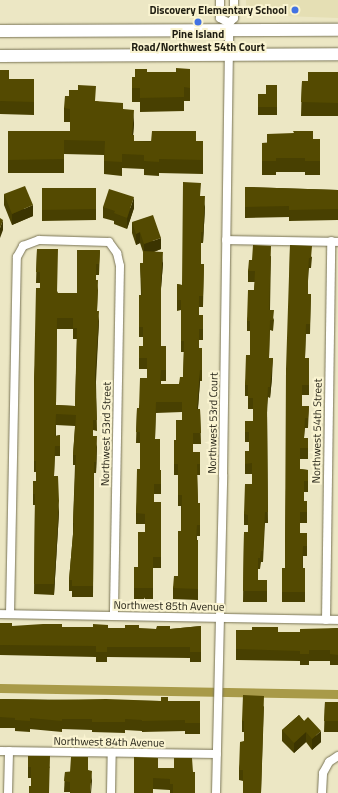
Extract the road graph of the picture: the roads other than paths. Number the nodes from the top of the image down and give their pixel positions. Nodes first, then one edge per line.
1 (220, 0) edge
2 (234, 0) edge
3 (229, 27) junction
4 (338, 30) edge
5 (0, 31) edge
6 (229, 54) junction
7 (338, 54) edge
8 (0, 56) edge
9 (226, 240) junction
10 (334, 242) edge
11 (0, 614) edge
12 (10, 614) junction
13 (114, 616) junction
14 (219, 618) junction
15 (326, 620) junction
16 (338, 620) edge
17 (0, 751) edge
18 (9, 751) junction
19 (112, 754) junction
20 (217, 754) junction
21 (338, 756) edge
22 (8, 793) edge
23 (111, 793) edge
24 (216, 793) edge
25 (322, 793) edge

1 - 3 street
2 - 3 street, Northwest 53rd Court
3 - 4 main road
3 - 5 main road
3 - 6 street, Northwest 53rd Court
6 - 7 main road
6 - 8 main road
6 - 9 street, Northwest 53rd Court
9 - 10 street
9 - 14 street, Northwest 53rd Court
10 - 15 street, Northwest 54th Street
11 - 12 street, Northwest 85th Avenue
12 - 13 street, Northwest 85th Avenue
12 - 13 street, Northwest 53rd Street
13 - 14 street, Northwest 85th Avenue
14 - 15 street, Northwest 85th Avenue
14 - 20 street, Northwest 53rd Court
15 - 16 street, Northwest 85th Avenue
17 - 18 street, Northwest 84th Avenue
18 - 19 street, Northwest 84th Avenue
18 - 22 street
19 - 20 street, Northwest 84th Avenue
19 - 23 street
20 - 24 street, Northwest 53rd Court
21 - 25 street

